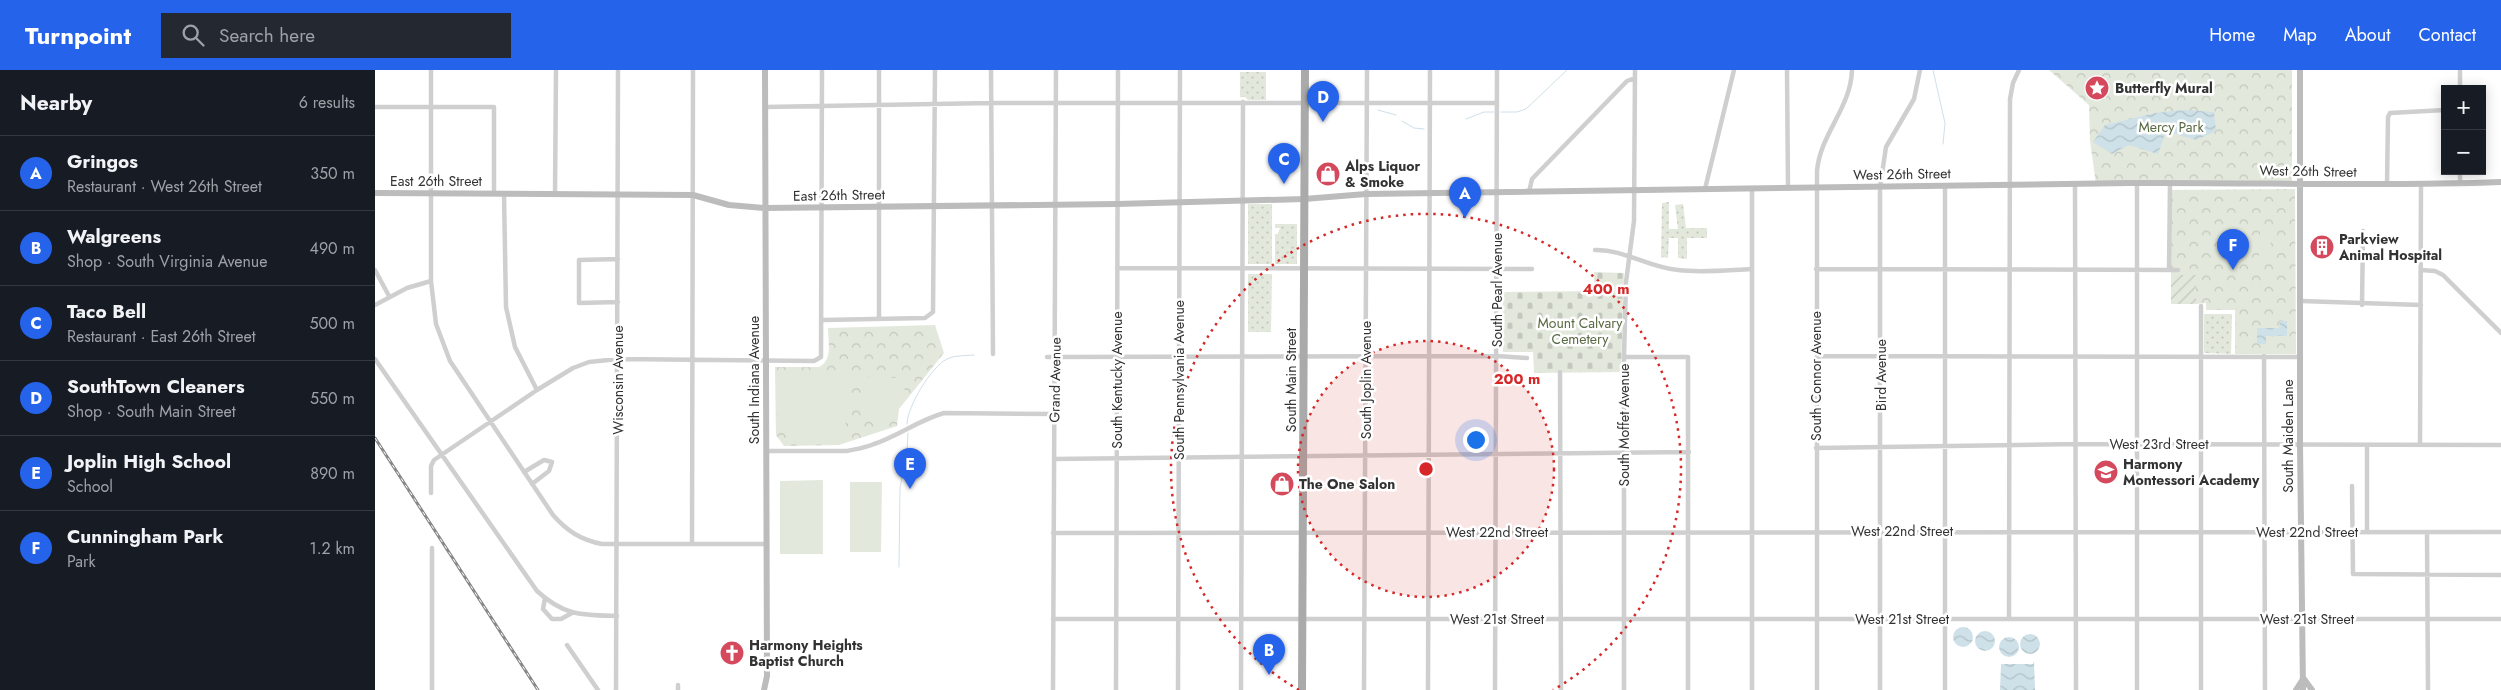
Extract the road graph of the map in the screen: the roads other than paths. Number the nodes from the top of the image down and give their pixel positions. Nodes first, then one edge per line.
1 (431, 70) edge
2 (555, 70) edge
3 (618, 70) edge
4 (693, 70) edge
5 (765, 70) edge
6 (822, 70) edge
7 (879, 70) edge
8 (935, 70) edge
9 (991, 70) edge
10 (1056, 70) edge
11 (1118, 70) edge
12 (1181, 70) edge
13 (1305, 70) edge
14 (1367, 70) edge
15 (1430, 70) edge
16 (1497, 70) edge
17 (1635, 70) edge
18 (1734, 70) edge
19 (1787, 70) edge
20 (1852, 70) edge
21 (1920, 70) edge
22 (2019, 70) edge
23 (2300, 70) edge
24 (2460, 70) edge
25 (1635, 78) junction
26 (2460, 85) edge
27 (991, 102) junction
28 (1057, 102) junction
29 (1118, 102) junction
30 (1243, 102) junction
31 (1305, 102) junction
32 (1367, 102) junction
33 (1180, 103) junction
34 (1430, 103) junction
35 (1497, 103) junction
36 (935, 104) junction
37 (879, 105) junction
38 (822, 106) junction
39 (375, 107) edge
40 (431, 107) junction
41 (765, 107) junction
42 (2441, 110) edge
43 (2460, 175) edge
44 (2501, 182) edge
45 (2137, 183) junction
46 (2170, 183) junction
47 (2300, 183) junction
48 (2460, 183) junction
49 (2075, 184) junction
50 (2421, 184) junction
51 (2009, 185) junction
52 (2387, 185) junction
53 (1945, 186) junction
54 (1881, 187) junction
55 (1787, 188) junction
56 (1817, 188) junction
57 (1705, 189) junction
58 (1752, 189) junction
59 (1634, 191) junction
60 (1497, 192) junction
61 (1529, 192) junction
62 (375, 193) edge
63 (431, 193) junction
64 (1430, 193) junction
65 (494, 194) junction
66 (504, 194) junction
67 (555, 194) junction
68 (618, 194) junction
69 (1366, 194) junction
70 (693, 195) junction
71 (1304, 199) junction
72 (1242, 201) junction
73 (1180, 202) junction
74 (1057, 204) junction
75 (1117, 204) junction
76 (993, 205) junction
77 (935, 206) junction
78 (822, 207) junction
79 (879, 207) junction
80 (765, 208) junction
81 (2363, 232) dead end
82 (1595, 250) dead end
83 (1629, 256) junction
84 (618, 259) junction
85 (1117, 268) junction
86 (1180, 269) junction
87 (1242, 269) junction
88 (1304, 269) junction
89 (1366, 269) junction
90 (1430, 269) junction
91 (1497, 269) junction
92 (1532, 269) dead end
93 (1752, 269) junction
94 (1816, 269) junction
95 (1881, 269) junction
96 (1945, 269) junction
97 (2009, 269) junction
98 (375, 270) edge
99 (2075, 270) junction
100 (2137, 270) junction
101 (2169, 270) junction
102 (2178, 270) dead end
103 (2421, 270) junction
104 (431, 281) junction
105 (389, 296) junction
106 (2301, 301) junction
107 (618, 302) junction
108 (2362, 304) junction
109 (375, 305) edge
110 (2421, 305) junction
111 (2201, 306) dead end
112 (879, 319) junction
113 (823, 320) junction
114 (2501, 333) edge
115 (993, 354) dead end
116 (1117, 356) junction
117 (1179, 356) junction
118 (1242, 356) junction
119 (1303, 356) junction
120 (1366, 356) junction
121 (1429, 356) junction
122 (1497, 356) junction
123 (1817, 356) junction
124 (1881, 356) junction
125 (1945, 356) junction
126 (2009, 356) junction
127 (2075, 356) junction
128 (2137, 356) junction
129 (2201, 356) junction
130 (2265, 356) junction
131 (1047, 357) dead end
132 (1055, 357) junction
133 (1624, 357) junction
134 (2300, 357) junction
135 (1527, 358) dead end
136 (375, 359) edge
137 (618, 360) junction
138 (692, 360) junction
139 (766, 362) junction
140 (1560, 372) dead end
141 (537, 390) junction
142 (1054, 414) junction
143 (490, 422) junction
144 (2075, 444) junction
145 (2137, 444) junction
146 (2201, 444) junction
147 (2265, 444) junction
148 (2300, 444) junction
149 (2367, 445) junction
150 (2420, 445) junction
151 (2501, 445) edge
152 (2009, 446) junction
153 (1945, 447) junction
154 (1816, 448) junction
155 (1881, 448) junction
156 (766, 451) junction
157 (1689, 452) junction
158 (1624, 453) junction
159 (442, 454) junction
160 (1496, 454) junction
161 (1560, 454) junction
162 (1429, 455) junction
163 (1303, 456) junction
164 (1365, 456) junction
165 (1242, 457) junction
166 (1117, 458) junction
167 (1179, 458) junction
168 (1054, 459) junction
169 (524, 472) junction
170 (532, 484) junction
171 (2352, 486) dead end
172 (431, 493) dead end
173 (1945, 531) junction
174 (2201, 531) junction
175 (2265, 531) junction
176 (2301, 531) junction
177 (1053, 532) junction
178 (1117, 532) junction
179 (1179, 532) junction
180 (1241, 532) junction
181 (1303, 532) junction
182 (1365, 532) junction
183 (1429, 532) junction
184 (1496, 532) junction
185 (1560, 532) junction
186 (1624, 532) junction
187 (1689, 532) junction
188 (1753, 532) junction
189 (1817, 532) junction
190 (1881, 532) junction
191 (2009, 532) junction
192 (2075, 532) junction
193 (2137, 532) junction
194 (2353, 532) junction
195 (2367, 532) junction
196 (2427, 532) junction
197 (2501, 532) edge
198 (617, 544) junction
199 (692, 544) junction
200 (767, 544) junction
201 (432, 548) dead end
202 (2428, 575) junction
203 (2501, 575) edge
204 (545, 598) junction
205 (572, 613) junction
206 (617, 616) junction
207 (1053, 619) junction
208 (1116, 619) junction
209 (1365, 619) junction
210 (1429, 619) junction
211 (1495, 619) junction
212 (1560, 619) junction
213 (1624, 619) junction
214 (1688, 619) junction
215 (1752, 619) junction
216 (1817, 619) junction
217 (1880, 619) junction
218 (1945, 619) junction
219 (2009, 619) junction
220 (2075, 619) junction
221 (2137, 619) junction
222 (2201, 619) junction
223 (2265, 619) junction
224 (2302, 619) junction
225 (2428, 619) junction
226 (2501, 619) edge
227 (1179, 620) junction
228 (1241, 620) junction
229 (1302, 620) junction
230 (567, 645) dead end
231 (2303, 678) junction
232 (431, 690) edge
233 (598, 690) edge
234 (616, 690) edge
235 (764, 690) edge
236 (1053, 690) edge
237 (1116, 690) edge
238 (1178, 690) edge
239 (1241, 690) edge
240 (1302, 690) edge
241 (1365, 690) edge
242 (1428, 690) edge
243 (1495, 690) edge
244 (1561, 690) edge
245 (1624, 690) edge
246 (1688, 690) edge
247 (1753, 690) edge
248 (1817, 690) edge
249 (1880, 690) edge
250 (1945, 690) edge
251 (2076, 690) edge
252 (2137, 690) edge
253 (2201, 690) edge
254 (2265, 690) edge
255 (2296, 690) edge
256 (2303, 690) edge
257 (2312, 690) edge
258 (2427, 690) edge

1 - 40 street
2 - 67 street
3 - 68 street, Wisconsin Avenue
4 - 70 street
5 - 41 street, South Indiana Avenue
6 - 38 street
7 - 37 street
8 - 36 street
9 - 27 street
10 - 28 street, Grand Avenue
11 - 29 street, South Kentucky Avenue
12 - 33 street, South Pennsylvania Avenue
13 - 31 main road, South Main Street
14 - 32 street, South Joplin Avenue
15 - 34 street
16 - 35 street, South Pearl Avenue
17 - 25 street, South Moffet Avenue
18 - 57 street
19 - 55 street
20 - 56 street, South Connor Avenue
21 - 54 street, Bird Avenue
22 - 51 street
23 - 47 street, South Maiden Lane
24 - 26 street
25 - 59 street, South Moffet Avenue
25 - 61 street
27 - 28 street
27 - 36 street
27 - 76 street
28 - 29 street
28 - 74 street, Grand Avenue
29 - 33 street
29 - 75 street, South Kentucky Avenue
30 - 31 street
30 - 33 street
30 - 72 street
31 - 32 street
31 - 71 main road, South Main Street
32 - 34 street
32 - 69 street, South Joplin Avenue
33 - 73 street, South Pennsylvania Avenue
34 - 35 street
34 - 64 street
35 - 60 street, South Pearl Avenue
36 - 37 street
36 - 77 street
37 - 38 street
37 - 79 street
38 - 41 street
38 - 78 street
39 - 40 street
40 - 63 street
40 - 65 street
41 - 80 street, South Indiana Avenue
42 - 52 street
43 - 48 street
44 - 48 street, West 26th Street
45 - 46 street, West 26th Street
45 - 49 street, West 26th Street
45 - 100 street
46 - 47 street, West 26th Street
46 - 101 street
47 - 52 street, West 26th Street
47 - 106 street, South Maiden Lane
48 - 50 street, West 26th Street
49 - 51 street, West 26th Street
49 - 99 street
50 - 52 street, West 26th Street
50 - 103 street
51 - 53 street, West 26th Street
51 - 97 street
53 - 54 street, West 26th Street
53 - 96 street
54 - 56 street, West 26th Street
54 - 95 street, Bird Avenue
55 - 56 street, West 26th Street
55 - 58 street, West 26th Street
56 - 94 street, South Connor Avenue
57 - 58 street, West 26th Street
57 - 59 street, West 26th Street
58 - 93 street
59 - 61 street, West 26th Street
59 - 83 street, South Moffet Avenue
60 - 61 street, West 26th Street
60 - 64 street, West 26th Street
60 - 91 street, South Pearl Avenue
62 - 63 street, East 26th Street
63 - 65 street, East 26th Street
63 - 104 street
64 - 69 street, West 26th Street
64 - 90 street
65 - 66 street, East 26th Street
66 - 67 street, East 26th Street
66 - 141 street
67 - 68 street, East 26th Street
68 - 70 street, East 26th Street
68 - 84 street, Wisconsin Avenue
69 - 71 street, West 26th Street
69 - 89 street, South Joplin Avenue
70 - 80 street, East 26th Street
70 - 138 street
71 - 72 street, East 26th Street
71 - 88 main road, South Main Street
72 - 73 street, East 26th Street
72 - 87 street
73 - 75 street, East 26th Street
73 - 86 street, South Pennsylvania Avenue
74 - 75 street, East 26th Street
74 - 76 street, East 26th Street
74 - 132 street, Grand Avenue
75 - 85 street, South Kentucky Avenue
76 - 77 street, East 26th Street
76 - 115 street
77 - 79 street, East 26th Street
77 - 112 street
78 - 79 street, East 26th Street
78 - 80 street, East 26th Street
78 - 113 street
79 - 112 street
80 - 139 street, South Indiana Avenue
81 - 108 street
82 - 83 street
83 - 93 street
83 - 133 street, South Moffet Avenue
84 - 107 street, Wisconsin Avenue
84 - 107 street
85 - 86 street
85 - 116 street, South Kentucky Avenue
86 - 87 street
86 - 117 street, South Pennsylvania Avenue
87 - 88 street
87 - 118 street
88 - 89 street
88 - 119 main road, South Main Street
89 - 90 street
89 - 120 street, South Joplin Avenue
90 - 91 street
90 - 121 street
91 - 92 street
91 - 122 street, South Pearl Avenue
93 - 188 street
94 - 95 street
94 - 123 street, South Connor Avenue
95 - 96 street
95 - 124 street, Bird Avenue
96 - 97 street
96 - 125 street
97 - 99 street
97 - 126 street
98 - 105 street
99 - 100 street
99 - 127 street
100 - 101 street
100 - 128 street
101 - 102 street
103 - 110 street
103 - 114 street
104 - 105 street
104 - 143 street
105 - 109 street
106 - 108 street
106 - 134 street, South Maiden Lane
107 - 137 street, Wisconsin Avenue
108 - 110 street
110 - 150 street
111 - 129 street
112 - 113 street
113 - 139 street
116 - 117 street
116 - 132 street
116 - 166 street, South Kentucky Avenue
117 - 118 street
117 - 167 street, South Pennsylvania Avenue
118 - 119 street
118 - 165 street
119 - 120 street
119 - 163 main road, South Main Street
120 - 121 street
120 - 164 street, South Joplin Avenue
121 - 122 street
121 - 162 street
122 - 135 street
122 - 160 street, South Pearl Avenue
123 - 124 street
123 - 154 street, South Connor Avenue
124 - 125 street
124 - 155 street, Bird Avenue
125 - 126 street
125 - 153 street
126 - 127 street
126 - 152 street
127 - 128 street
127 - 144 street
128 - 129 street
128 - 145 street
129 - 130 street
129 - 146 street
130 - 134 street
130 - 147 street
131 - 132 street
132 - 142 street, Grand Avenue
133 - 157 street
133 - 158 street, South Moffet Avenue
134 - 148 street, South Maiden Lane
136 - 159 street
137 - 138 street
137 - 141 street
137 - 198 street, Wisconsin Avenue
138 - 139 street
138 - 199 street
139 - 156 street, South Indiana Avenue
140 - 161 street
141 - 143 street
142 - 156 street
142 - 168 street, Grand Avenue
143 - 159 street
143 - 169 street
144 - 145 street, West 23rd Street
144 - 152 street, West 23rd Street
144 - 192 street
145 - 146 street, West 23rd Street
145 - 193 street
146 - 147 street, West 23rd Street
146 - 174 street
147 - 148 street, West 23rd Street
147 - 175 street
148 - 149 street, West 23rd Street
148 - 176 street, South Maiden Lane
149 - 150 street, West 23rd Street
149 - 195 street
150 - 151 street, West 23rd Street
152 - 153 street, West 23rd Street
152 - 191 street
153 - 155 street, West 23rd Street
153 - 173 street
154 - 155 street, West 23rd Street
154 - 189 street, South Connor Avenue
155 - 190 street, Bird Avenue
156 - 200 street, South Indiana Avenue
157 - 158 street
157 - 187 street
158 - 161 street
158 - 186 street, South Moffet Avenue
159 - 172 street
159 - 204 street
160 - 161 street
160 - 162 street
160 - 184 street, South Pearl Avenue
161 - 185 street
162 - 164 street
162 - 183 street
163 - 164 street
163 - 165 street
163 - 181 main road, South Main Street
164 - 182 street, South Joplin Avenue
165 - 167 street
165 - 180 street
166 - 167 street
166 - 168 street
166 - 178 street, South Kentucky Avenue
167 - 179 street, South Pennsylvania Avenue
168 - 177 street, Grand Avenue
169 - 170 street
169 - 170 street
170 - 198 street
171 - 194 street
173 - 190 street, West 22nd Street
173 - 191 street, West 22nd Street
173 - 218 street
174 - 175 street, West 22nd Street
174 - 193 street, West 22nd Street
174 - 222 street
175 - 176 street, West 22nd Street
175 - 223 street
176 - 194 street, West 22nd Street
176 - 224 street, South Maiden Lane
177 - 178 street, West 22nd Street
177 - 207 street, Grand Avenue
178 - 179 street, West 22nd Street
178 - 208 street, South Kentucky Avenue
179 - 180 street, West 22nd Street
179 - 227 street, South Pennsylvania Avenue
180 - 181 street, West 22nd Street
180 - 228 street
181 - 182 street, West 22nd Street
181 - 229 main road, South Main Street
182 - 183 street, West 22nd Street
182 - 209 street, South Joplin Avenue
183 - 184 street, West 22nd Street
183 - 210 street
184 - 185 street, West 22nd Street
184 - 211 street, South Pearl Avenue
185 - 186 street, West 22nd Street
185 - 212 street
186 - 187 street, West 22nd Street
186 - 213 street, South Moffet Avenue
187 - 188 street, West 22nd Street
187 - 214 street
188 - 189 street, West 22nd Street
188 - 215 street
189 - 190 street, West 22nd Street
189 - 216 street, South Connor Avenue
190 - 217 street, Bird Avenue
191 - 192 street, West 22nd Street
191 - 219 street
192 - 193 street, West 22nd Street
192 - 220 street
193 - 221 street
194 - 195 street, West 22nd Street
194 - 202 street
195 - 196 street, West 22nd Street
196 - 197 street, West 22nd Street
196 - 202 street
198 - 199 street
198 - 206 street, Wisconsin Avenue
199 - 200 street
200 - 235 street, South Indiana Avenue
201 - 232 street
202 - 203 street
202 - 225 street
204 - 205 street
204 - 205 street
205 - 206 street
206 - 234 street, Wisconsin Avenue
207 - 208 street, West 21st Street
207 - 236 street, Grand Avenue
208 - 227 street, West 21st Street
208 - 237 street, South Kentucky Avenue
209 - 210 street, West 21st Street
209 - 229 street, West 21st Street
209 - 241 street, South Joplin Avenue
210 - 211 street, West 21st Street
210 - 242 street
211 - 212 street, West 21st Street
211 - 243 street, South Pearl Avenue
212 - 213 street, West 21st Street
212 - 244 street
213 - 214 street, West 21st Street
213 - 245 street, South Moffet Avenue
214 - 215 street, West 21st Street
214 - 246 street
215 - 216 street, West 21st Street
215 - 247 street
216 - 217 street, West 21st Street
216 - 248 street, South Connor Avenue
217 - 218 street, West 21st Street
217 - 249 street, Bird Avenue
218 - 219 street, West 21st Street
218 - 250 street
219 - 220 street, West 21st Street
220 - 221 street, West 21st Street
220 - 251 street
221 - 222 street, West 21st Street
221 - 252 street
222 - 223 street, West 21st Street
222 - 253 street
223 - 224 street, West 21st Street
223 - 254 street
224 - 225 street, West 21st Street
224 - 231 street, South Maiden Lane
225 - 226 street, West 21st Street
225 - 258 street
227 - 228 street, West 21st Street
227 - 238 street, South Pennsylvania Avenue
228 - 229 street, West 21st Street
228 - 239 street
229 - 240 main road, South Main Street
230 - 233 street
231 - 255 street
231 - 256 street, South Maiden Lane
231 - 257 street

